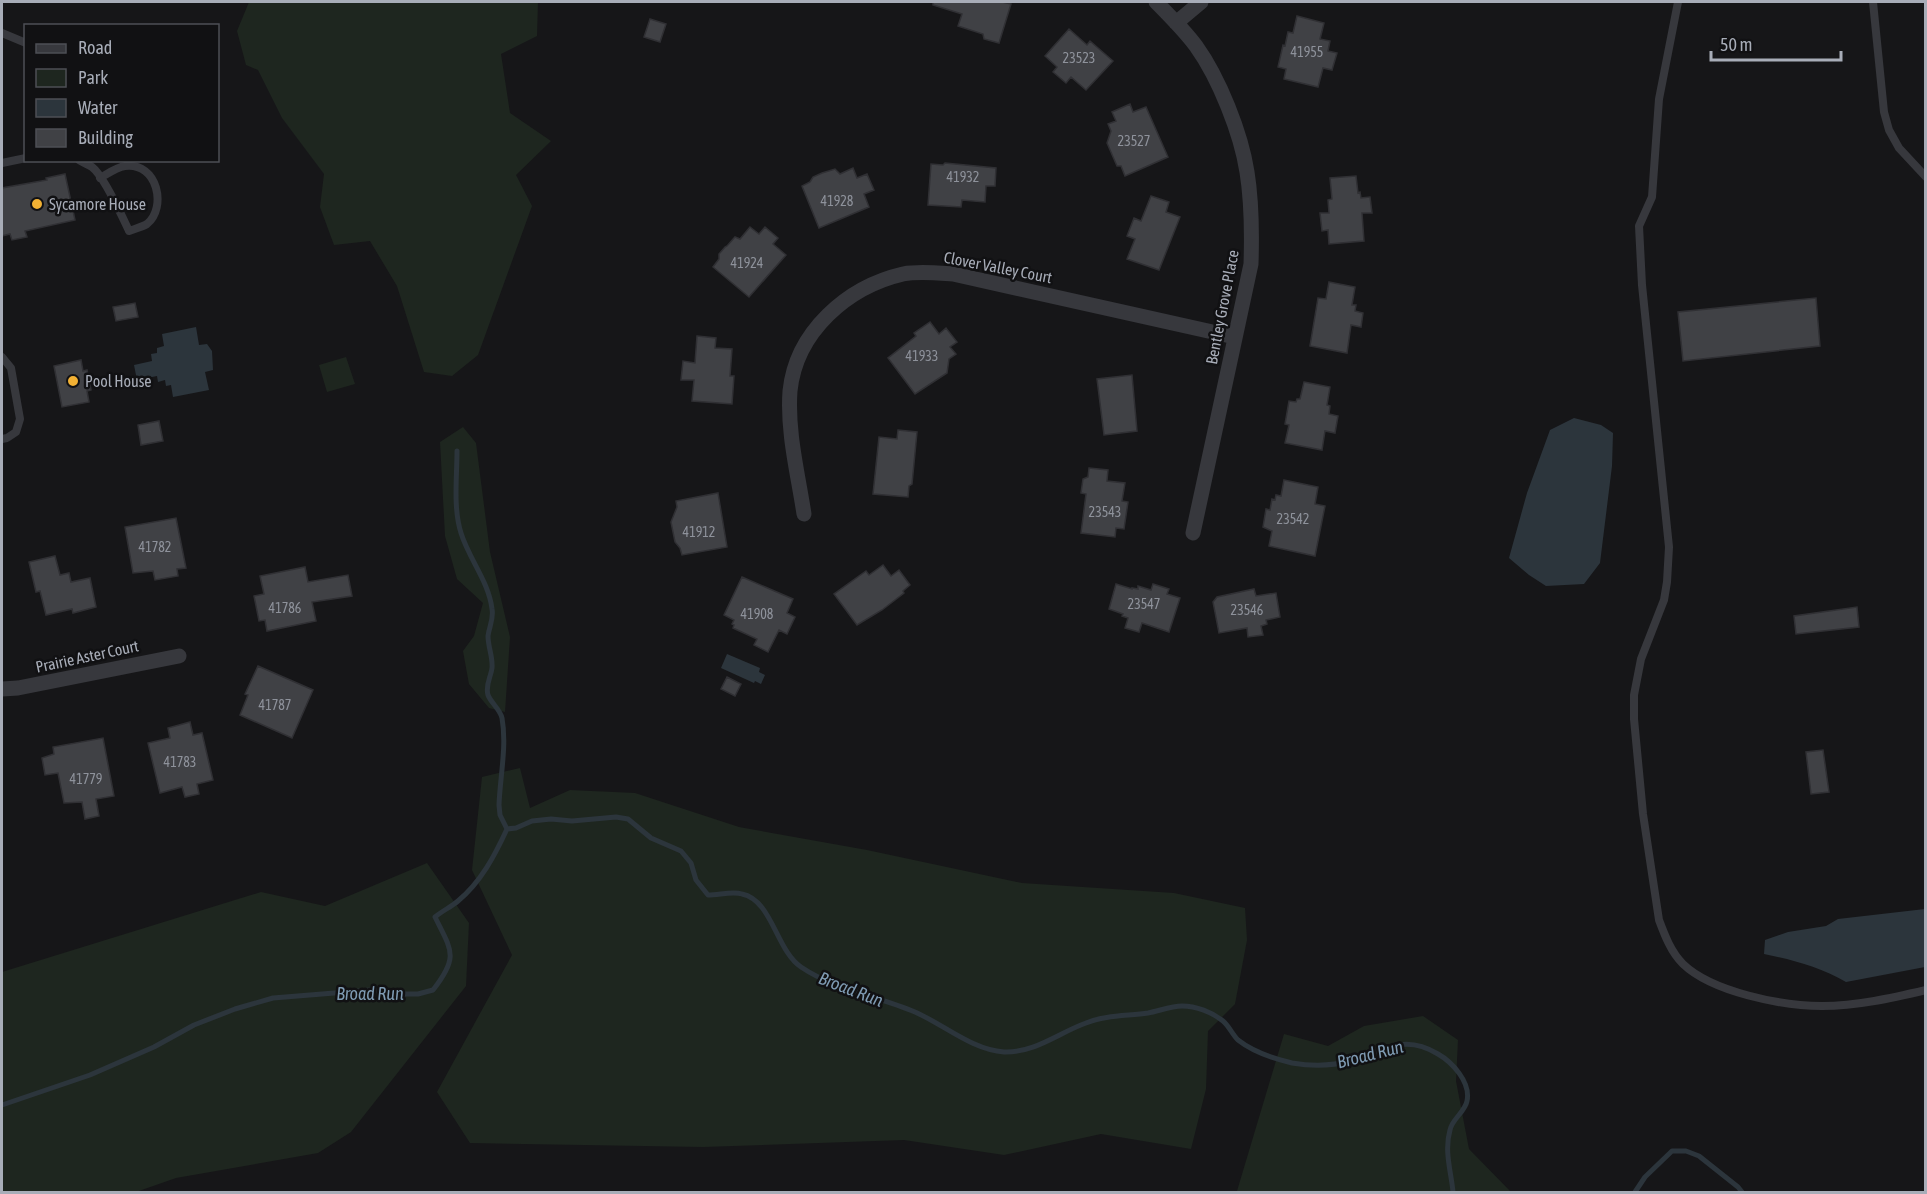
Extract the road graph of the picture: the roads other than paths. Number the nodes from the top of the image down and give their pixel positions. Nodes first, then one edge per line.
1 (1156, 2) edge
2 (1201, 2) edge
3 (1678, 2) edge
4 (1873, 2) edge
5 (1176, 23) junction
6 (2, 33) edge
7 (24, 42) edge
8 (24, 158) edge
9 (2, 162) edge
10 (83, 162) edge
11 (1926, 177) edge
12 (100, 178) junction
13 (1235, 337) junction
14 (2, 357) edge
15 (2, 439) edge
16 (804, 514) dead end
17 (1193, 533) dead end
18 (179, 656) dead end
19 (2, 689) edge
20 (1926, 990) edge

1 - 5 street, Bentley Grove Place
2 - 5 street
3 - 20 lane
4 - 11 lane
5 - 13 street, Bentley Grove Place
6 - 7 lane
8 - 9 lane
10 - 12 lane
12 - 12 lane
13 - 16 street, Clover Valley Court
13 - 17 street, Bentley Grove Place
14 - 15 lane
18 - 19 street, Prairie Aster Court

